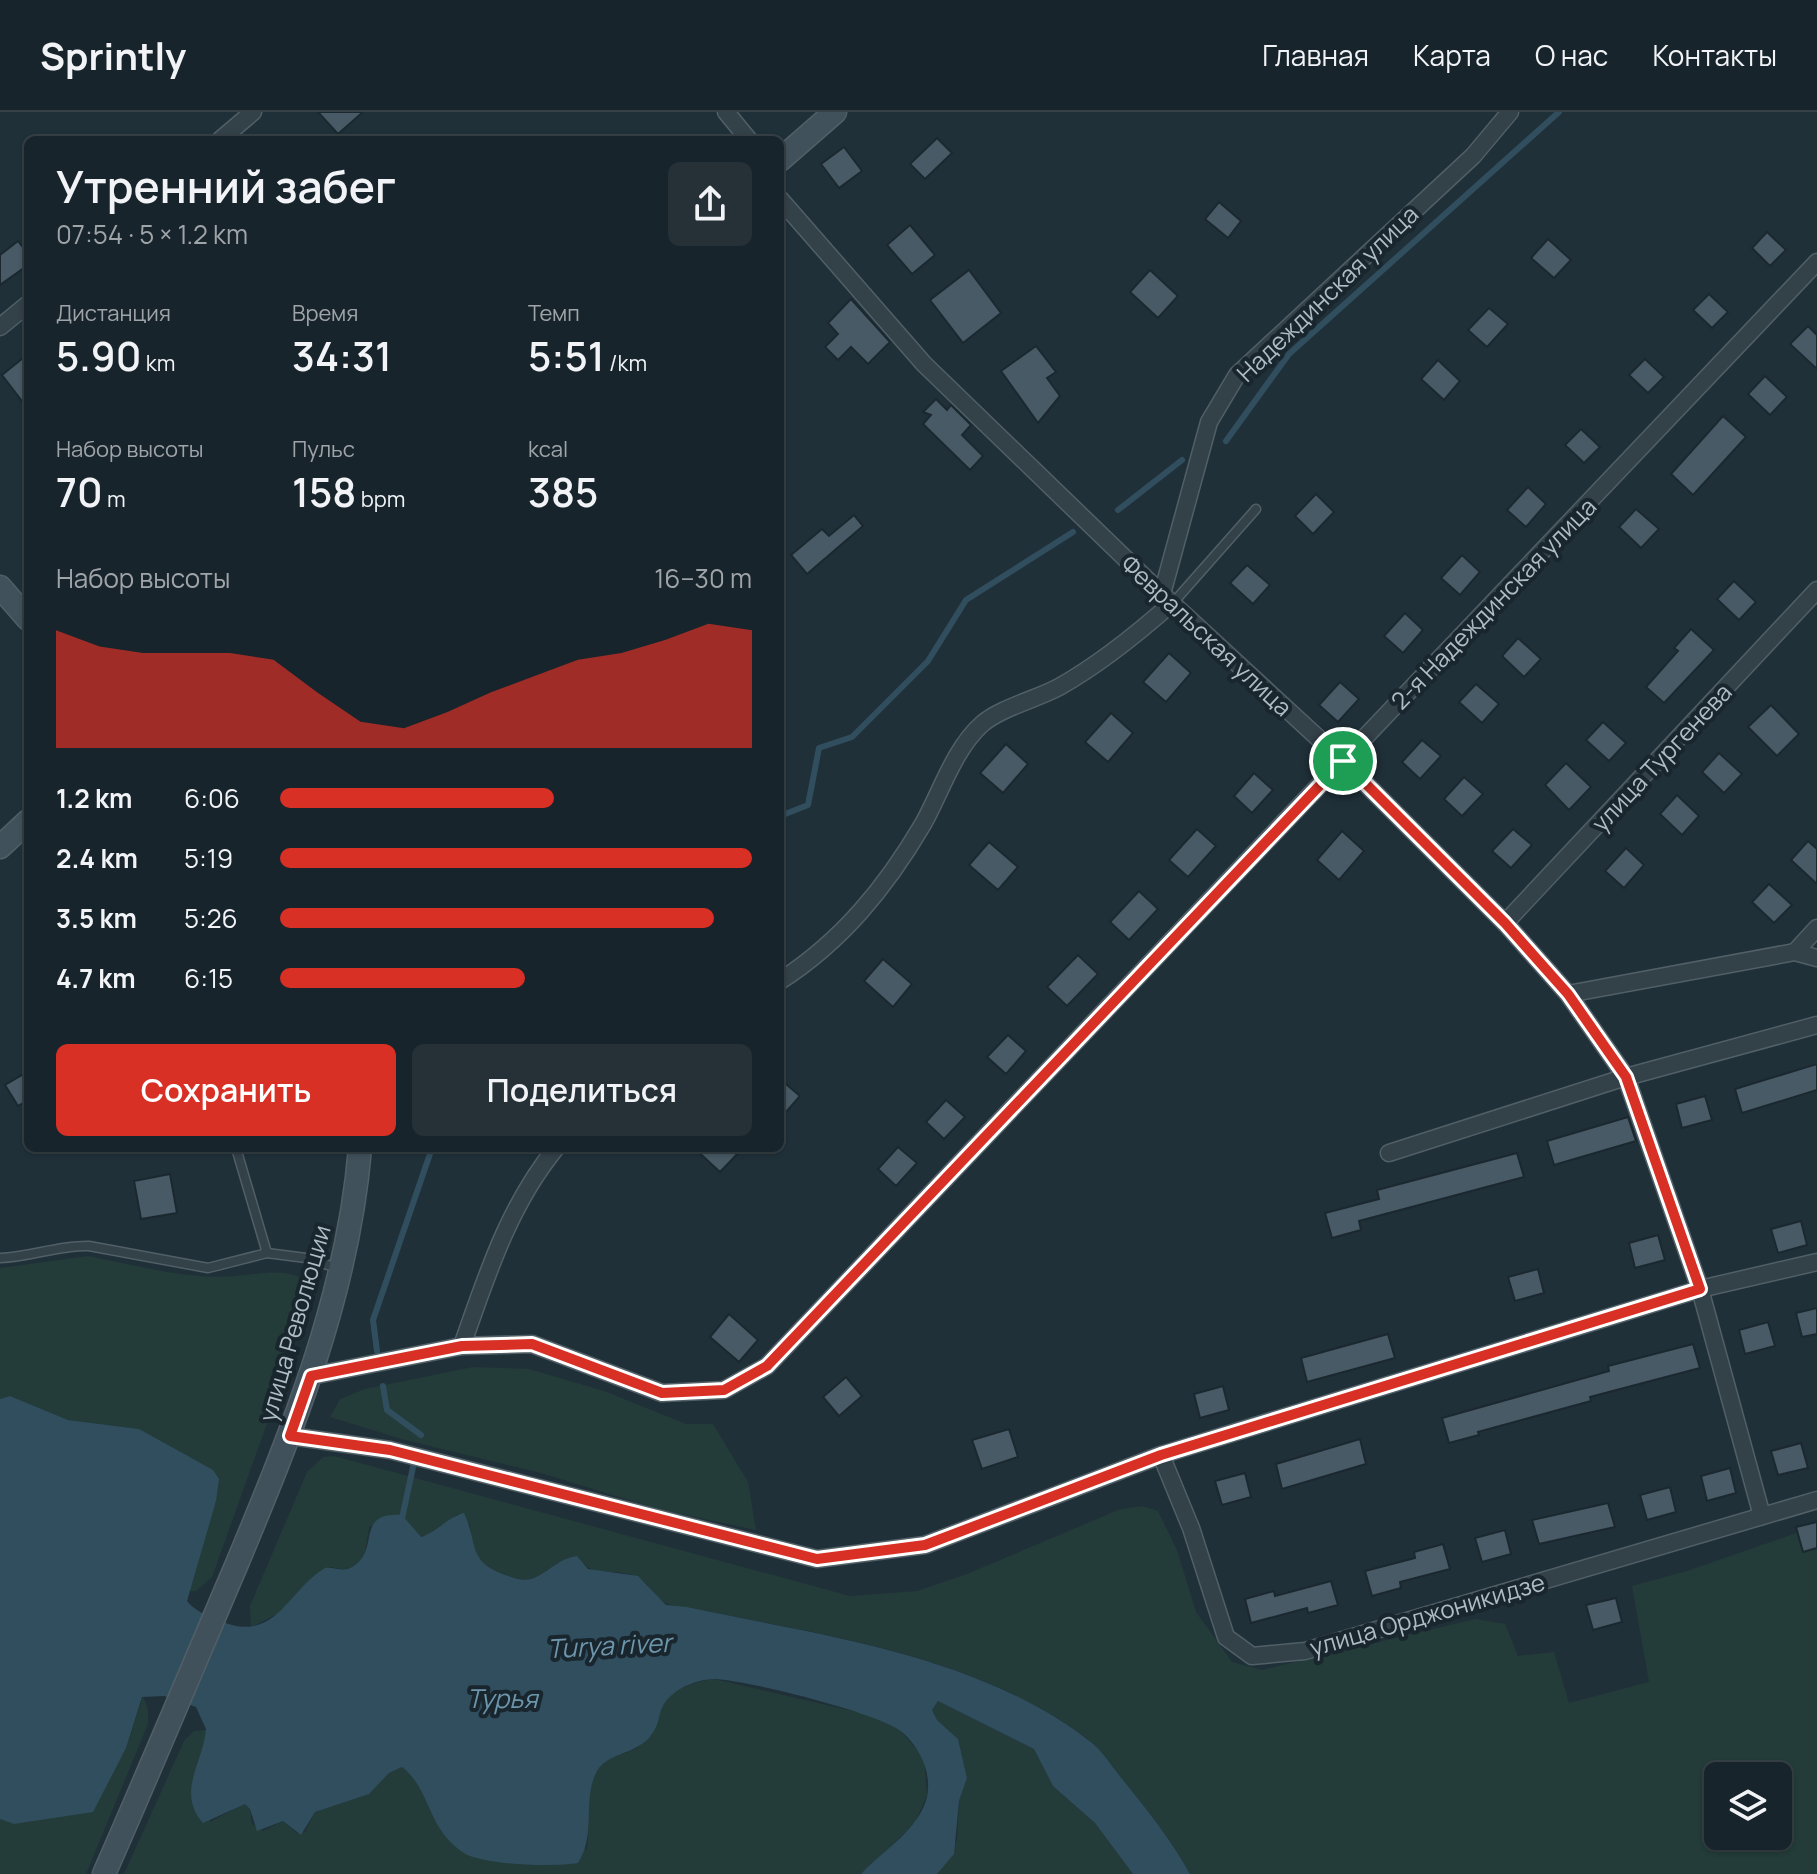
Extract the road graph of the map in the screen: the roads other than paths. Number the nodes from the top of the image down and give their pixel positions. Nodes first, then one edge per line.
1 (253, 112) edge
2 (726, 112) edge
3 (835, 112) edge
4 (1510, 112) edge
5 (225, 136) edge
6 (746, 136) edge
7 (784, 157) edge
8 (784, 204) edge
9 (1817, 262) edge
10 (24, 307) edge
11 (0, 327) edge
12 (1256, 509) dead end
13 (0, 587) edge
14 (1817, 590) edge
15 (1167, 598) junction
16 (24, 616) edge
17 (1343, 761) junction
18 (24, 825) edge
19 (0, 847) edge
20 (1505, 923) junction
21 (1817, 928) edge
22 (1795, 952) junction
23 (1817, 958) edge
24 (784, 978) edge
25 (1568, 994) junction
26 (1817, 1025) edge
27 (1626, 1077) junction
28 (237, 1152) edge
29 (360, 1152) edge
30 (553, 1152) edge
31 (1389, 1153) dead end
32 (267, 1253) junction
33 (0, 1258) edge
34 (1817, 1262) edge
35 (341, 1269) junction
36 (1700, 1289) junction
37 (462, 1346) junction
38 (311, 1376) junction
39 (290, 1436) junction
40 (1161, 1455) junction
41 (1817, 1500) edge
42 (1762, 1516) junction
43 (104, 1874) edge

1 - 5 street
2 - 6 street
3 - 7 street
4 - 15 street, Надеждинская улица
8 - 15 street, Февральская улица
9 - 17 street, 2-я Надеждинская улица
10 - 11 street
12 - 15 lane
13 - 16 street
14 - 20 street, улица Тургенева
15 - 17 street, Февральская улица
15 - 24 street
17 - 20 street, Февральская улица
17 - 37 street, 2-я Надеждинская улица
18 - 19 street
20 - 25 street, Февральская улица
21 - 22 street
22 - 23 street
22 - 25 street
25 - 27 street, Февральская улица
26 - 27 street
27 - 31 street
27 - 36 street, Февральская улица
28 - 32 lane
29 - 35 street, улица Революции
30 - 37 street
32 - 33 lane
32 - 35 lane
34 - 36 street
35 - 38 street, улица Революции
36 - 40 street
36 - 42 street, Февральская улица
37 - 38 street, 2-я Надеждинская улица
38 - 39 street, улица Революции
39 - 40 street
39 - 43 street, улица Революции
40 - 42 street, улица Орджоникидзе
41 - 42 street, улица Орджоникидзе

